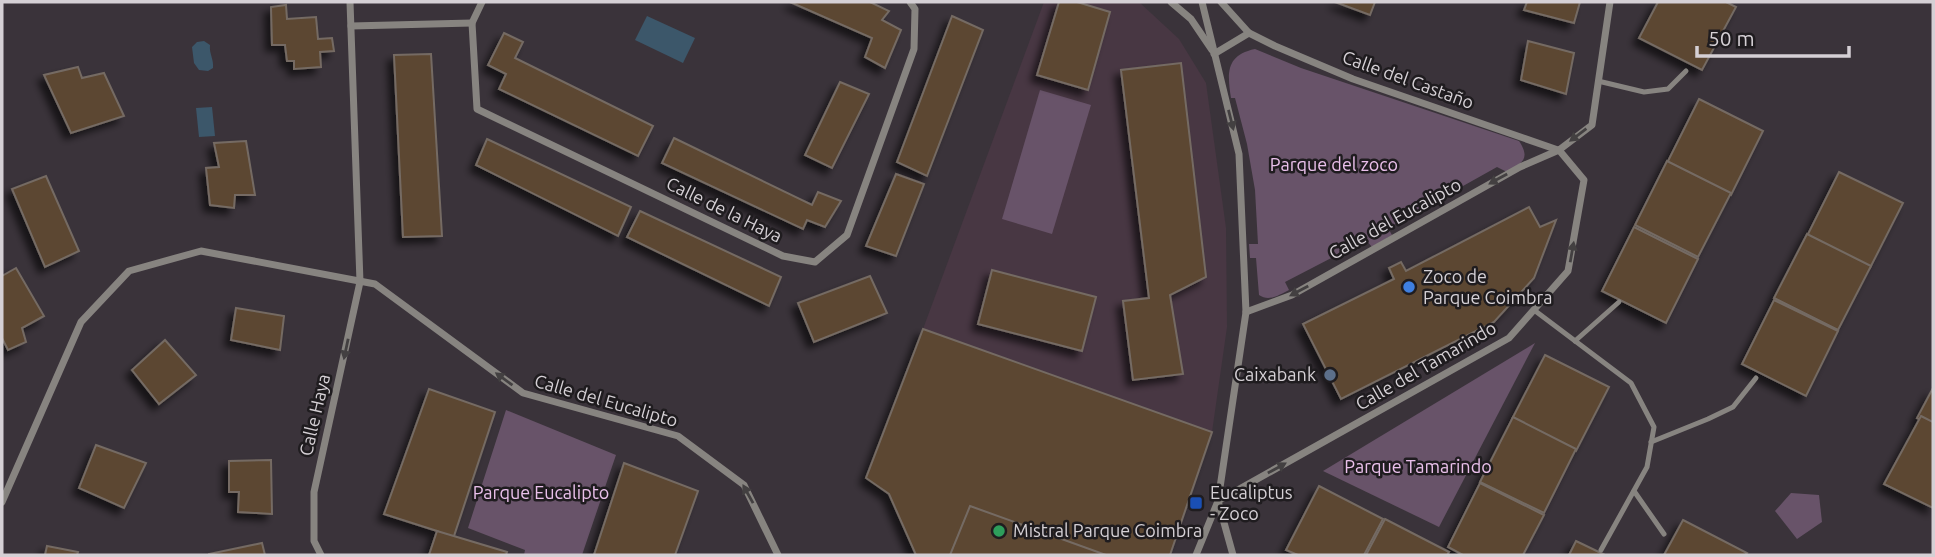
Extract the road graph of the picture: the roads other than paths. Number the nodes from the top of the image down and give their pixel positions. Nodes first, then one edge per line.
1 (350, 2) edge
2 (482, 2) edge
3 (910, 2) edge
4 (1171, 2) edge
5 (1202, 2) edge
6 (1221, 2) edge
7 (1610, 2) edge
8 (472, 23) junction
9 (351, 26) junction
10 (1248, 33) junction
11 (1214, 54) junction
12 (1686, 71) dead end
13 (1598, 81) junction
14 (1559, 150) junction
15 (360, 282) junction
16 (1619, 302) dead end
17 (1534, 310) junction
18 (1247, 313) junction
19 (1574, 341) junction
20 (1756, 378) dead end
21 (1651, 442) junction
22 (1633, 491) junction
23 (1218, 501) junction
24 (2, 502) edge
25 (1664, 534) dead end
26 (1601, 550) dead end
27 (321, 555) edge
28 (778, 555) edge
29 (1196, 555) edge
30 (1233, 555) edge

1 - 9 street
2 - 8 street, Calle de la Haya
3 - 8 street, Calle de la Haya
4 - 11 street
5 - 11 street
6 - 10 street, Calle del Castaño
7 - 13 street
8 - 9 street
9 - 15 street
10 - 11 street
10 - 14 street, Calle del Castaño
11 -> 18 street
12 - 13 lane
13 -> 14 street
17 -> 14 street, Calle del Tamarindo
14 -> 18 street, Calle del Eucalipto
15 - 24 street, Calle del Eucalipto
15 -> 27 street, Calle Haya
28 -> 15 street, Calle del Eucalipto
16 - 19 lane
17 - 19 lane
23 -> 17 street, Calle del Tamarindo
18 - 23 street
19 - 21 lane
20 - 21 lane
21 - 22 lane
22 - 25 lane
22 - 26 lane
23 - 29 street
23 - 30 street

